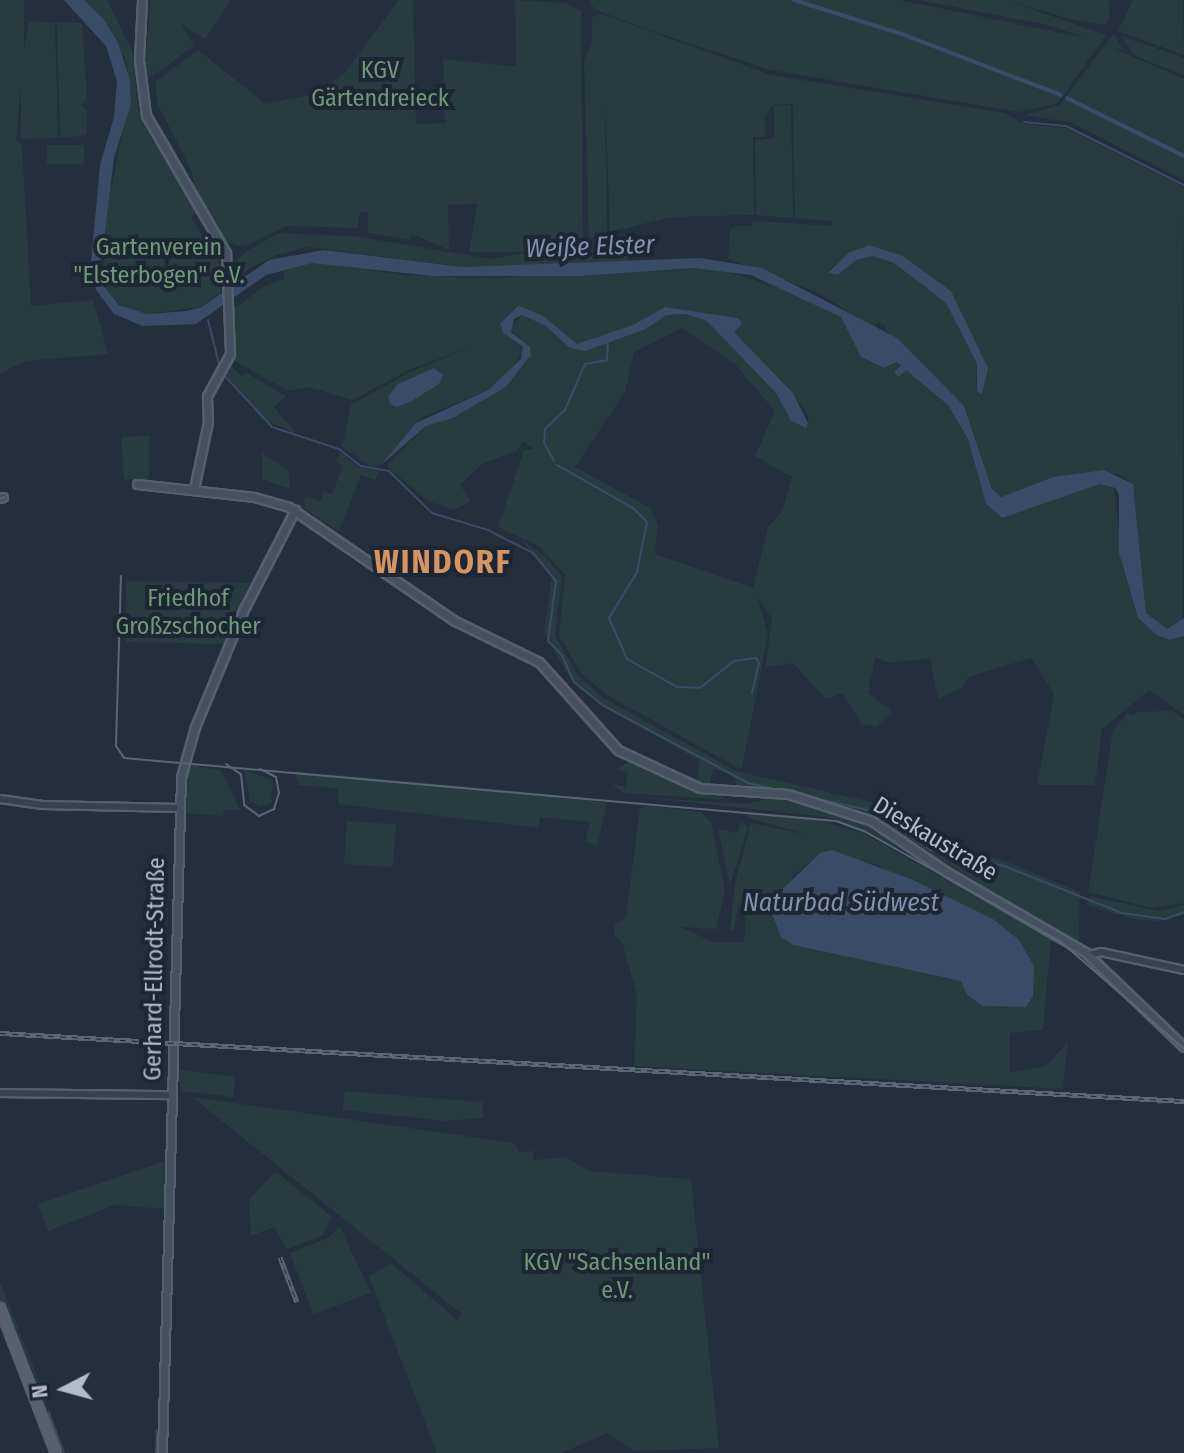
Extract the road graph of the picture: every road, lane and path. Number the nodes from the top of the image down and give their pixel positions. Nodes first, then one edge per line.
1 (142, 0) edge
2 (137, 484) dead end
3 (194, 489) junction
4 (295, 510) junction
5 (0, 799) edge
6 (179, 808) junction
7 (1089, 955) junction
8 (1184, 970) edge
9 (1184, 1047) edge
10 (0, 1093) edge
11 (172, 1095) junction
12 (0, 1308) edge
13 (56, 1453) edge
14 (162, 1453) edge

1 - 3 main road
2 - 3 main road, Dieskaustraße
3 - 4 main road, Dieskaustraße
4 - 6 main road, Gerhard-Ellrodt-Straße
4 - 7 main road, Dieskaustraße
5 - 6 street
6 - 11 main road, Gerhard-Ellrodt-Straße
7 - 8 street
7 - 9 main road, Dieskaustraße
10 - 11 street
11 - 14 main road, Gerhard-Ellrodt-Straße
12 - 13 main road

